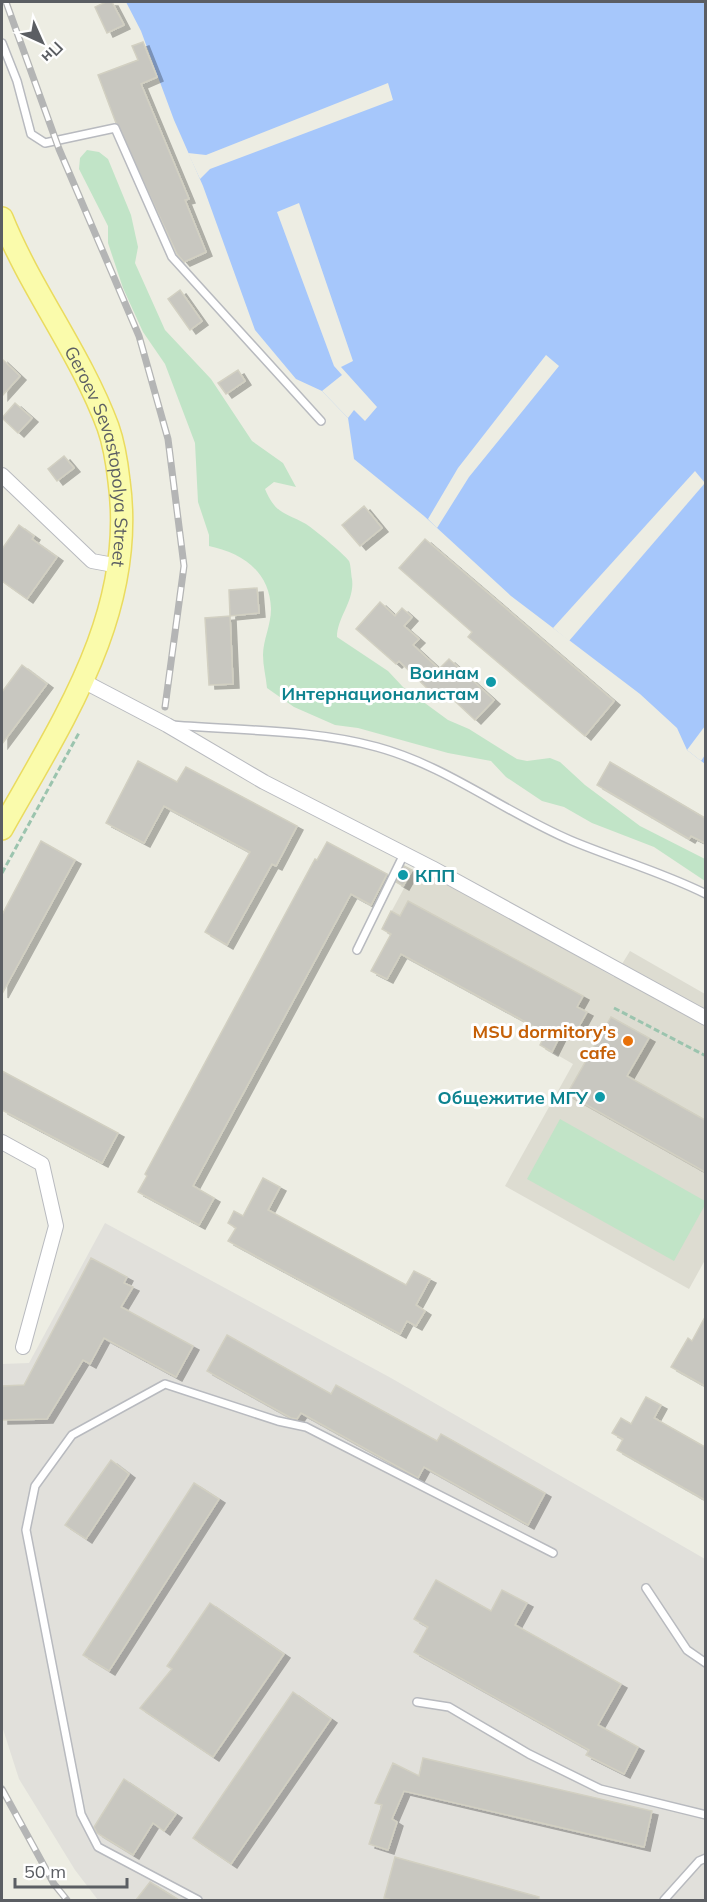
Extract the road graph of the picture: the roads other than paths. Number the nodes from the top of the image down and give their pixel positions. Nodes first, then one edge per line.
1 (2, 44) edge
2 (2, 218) edge
3 (321, 421) dead end
4 (2, 475) edge
5 (119, 566) junction
6 (83, 681) junction
7 (167, 725) junction
8 (2, 829) edge
9 (404, 854) junction
10 (705, 894) edge
11 (357, 950) dead end
12 (705, 1018) edge
13 (2, 1142) edge
14 (23, 1347) dead end
15 (554, 1553) dead end
16 (646, 1588) dead end
17 (705, 1663) edge
18 (417, 1702) dead end
19 (705, 1815) edge
20 (705, 1858) edge
21 (198, 1900) edge
22 (664, 1900) edge

1 - 3 lane
2 - 5 main road, Geroev Sevastopolya Street
4 - 5 street
5 - 6 main road, Geroev Sevastopolya Street
6 - 7 street
6 - 8 main road, Geroev Sevastopolya Street
7 - 9 street
7 - 10 lane
9 - 11 lane
9 - 12 street
13 - 14 street
15 - 21 lane
16 - 17 lane
18 - 19 lane
20 - 22 lane

